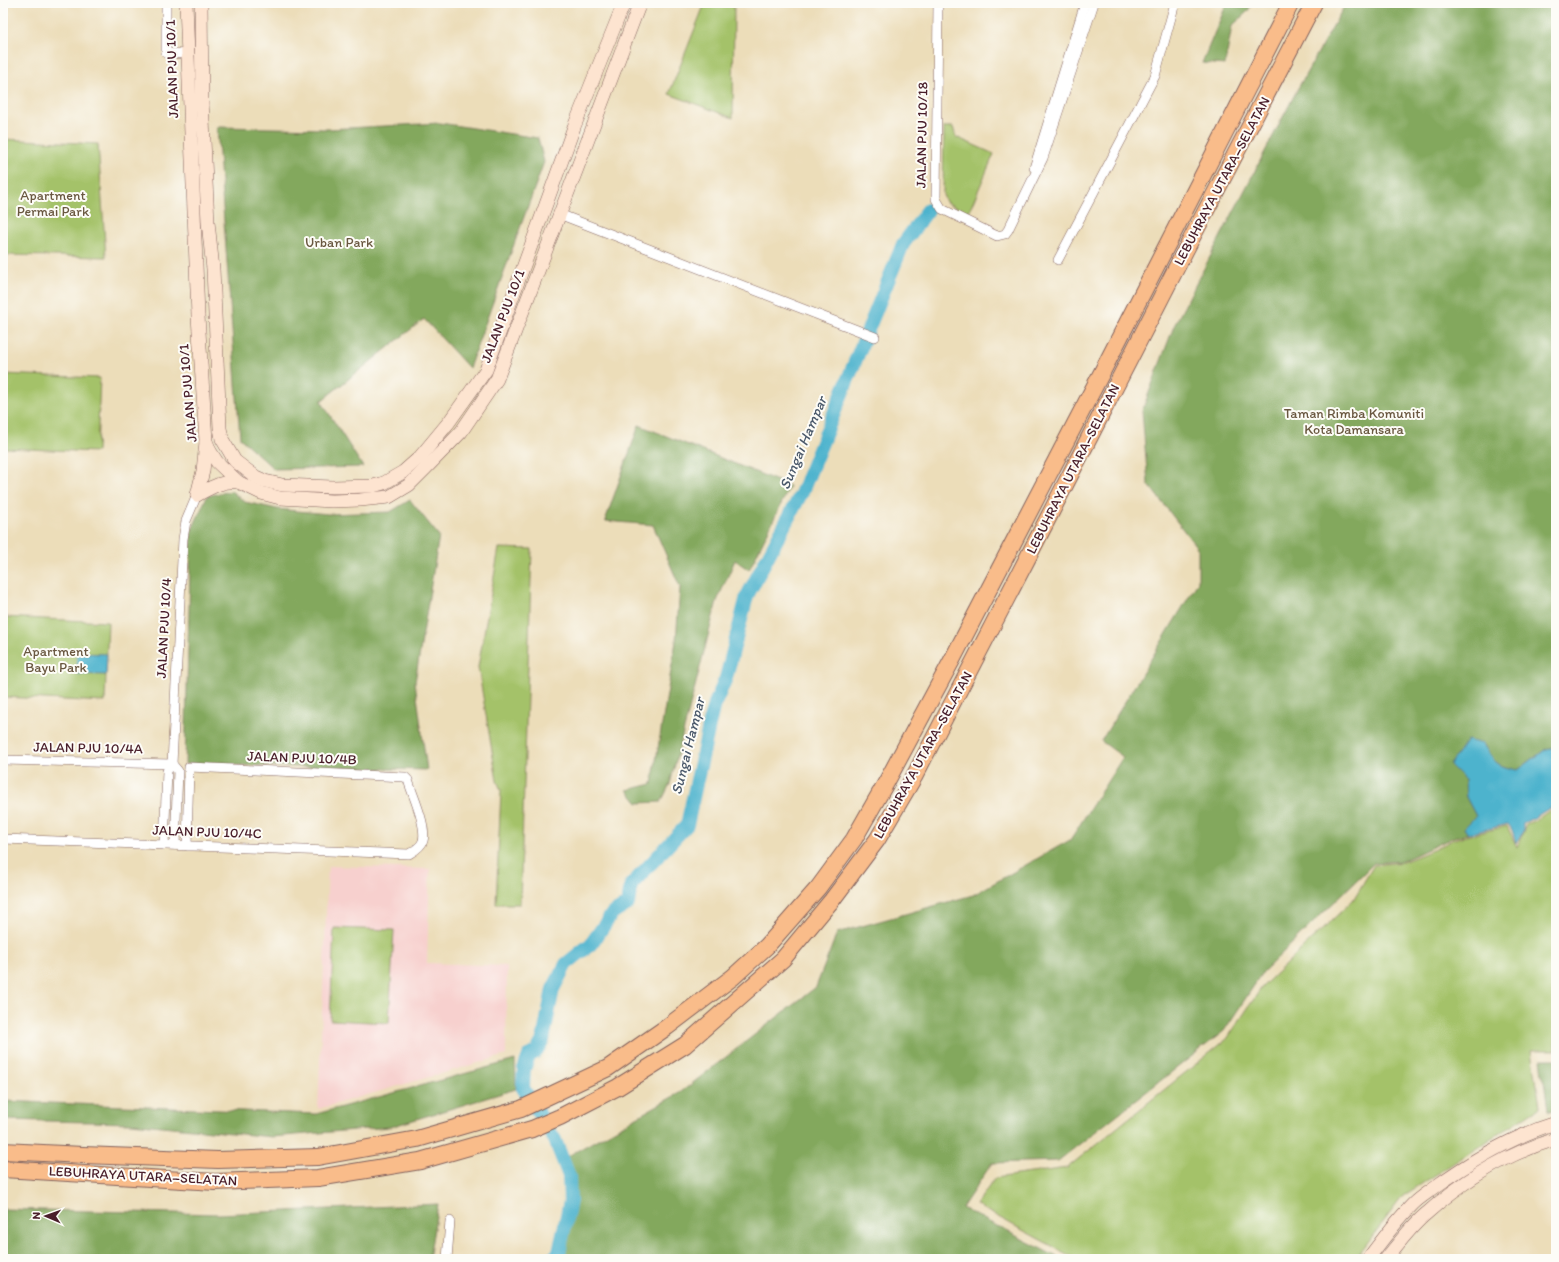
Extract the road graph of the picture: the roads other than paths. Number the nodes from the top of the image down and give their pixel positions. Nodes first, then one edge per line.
1 (166, 3) edge
2 (186, 3) edge
3 (201, 3) edge
4 (624, 3) edge
5 (639, 3) edge
6 (938, 3) edge
7 (1085, 3) edge
8 (1094, 3) edge
9 (1175, 3) edge
10 (1291, 3) edge
11 (1314, 3) edge
12 (612, 33) junction
13 (187, 54) junction
14 (1031, 181) junction
15 (559, 214) junction
16 (208, 222) junction
17 (1058, 260) dead end
18 (523, 266) junction
19 (523, 309) junction
20 (198, 316) junction
21 (875, 337) dead end
22 (206, 441) junction
23 (238, 482) junction
24 (333, 487) junction
25 (197, 495) junction
26 (280, 498) junction
27 (3, 760) edge
28 (172, 764) junction
29 (3, 839) edge
30 (164, 845) junction
31 (175, 845) junction
32 (187, 846) junction
33 (409, 854) joint
34 (1556, 1123) edge
35 (1556, 1139) edge
36 (3, 1151) edge
37 (3, 1169) edge
38 (450, 1221) dead end
39 (447, 1259) edge
40 (1368, 1259) edge
41 (1386, 1259) edge

1 - 13 street
2 - 13 street, JALAN PJU 10/1
3 - 16 street, JALAN PJU 10/1
4 - 12 street, JALAN PJU 10/1
5 - 12 street
5 - 15 street, JALAN PJU 10/1
6 - 14 street, JALAN PJU 10/18
7 - 14 street, JALAN PJU 10/18
8 - 14 street, JALAN PJU 10/18
9 - 17 street
10 - 36 highway, LEBUHRAYA UTARA–SELATAN
11 - 37 highway, LEBUHRAYA UTARA–SELATAN
12 - 18 street, JALAN PJU 10/1
13 - 20 street, JALAN PJU 10/1
15 - 19 street, JALAN PJU 10/1
15 - 21 street
16 - 20 street
16 - 24 street, JALAN PJU 10/1
18 - 19 street
18 - 24 street, JALAN PJU 10/1
19 - 26 street, JALAN PJU 10/1
20 - 22 street, JALAN PJU 10/1
22 - 23 street, JALAN PJU 10/1
22 - 25 street
23 - 25 street
23 - 26 street, JALAN PJU 10/1
24 - 26 street
25 - 28 street, JALAN PJU 10/4
27 - 28 street, JALAN PJU 10/4A
28 - 30 street, JALAN PJU 10/4
28 - 31 street, JALAN PJU 10/4
29 - 30 street, JALAN PJU 10/4C
30 - 31 street, JALAN PJU 10/4C
31 - 32 street, JALAN PJU 10/4C
32 - 33 street, JALAN PJU 10/4C
32 - 33 street, JALAN PJU 10/4B
34 - 40 street
35 - 41 street
38 - 39 street

